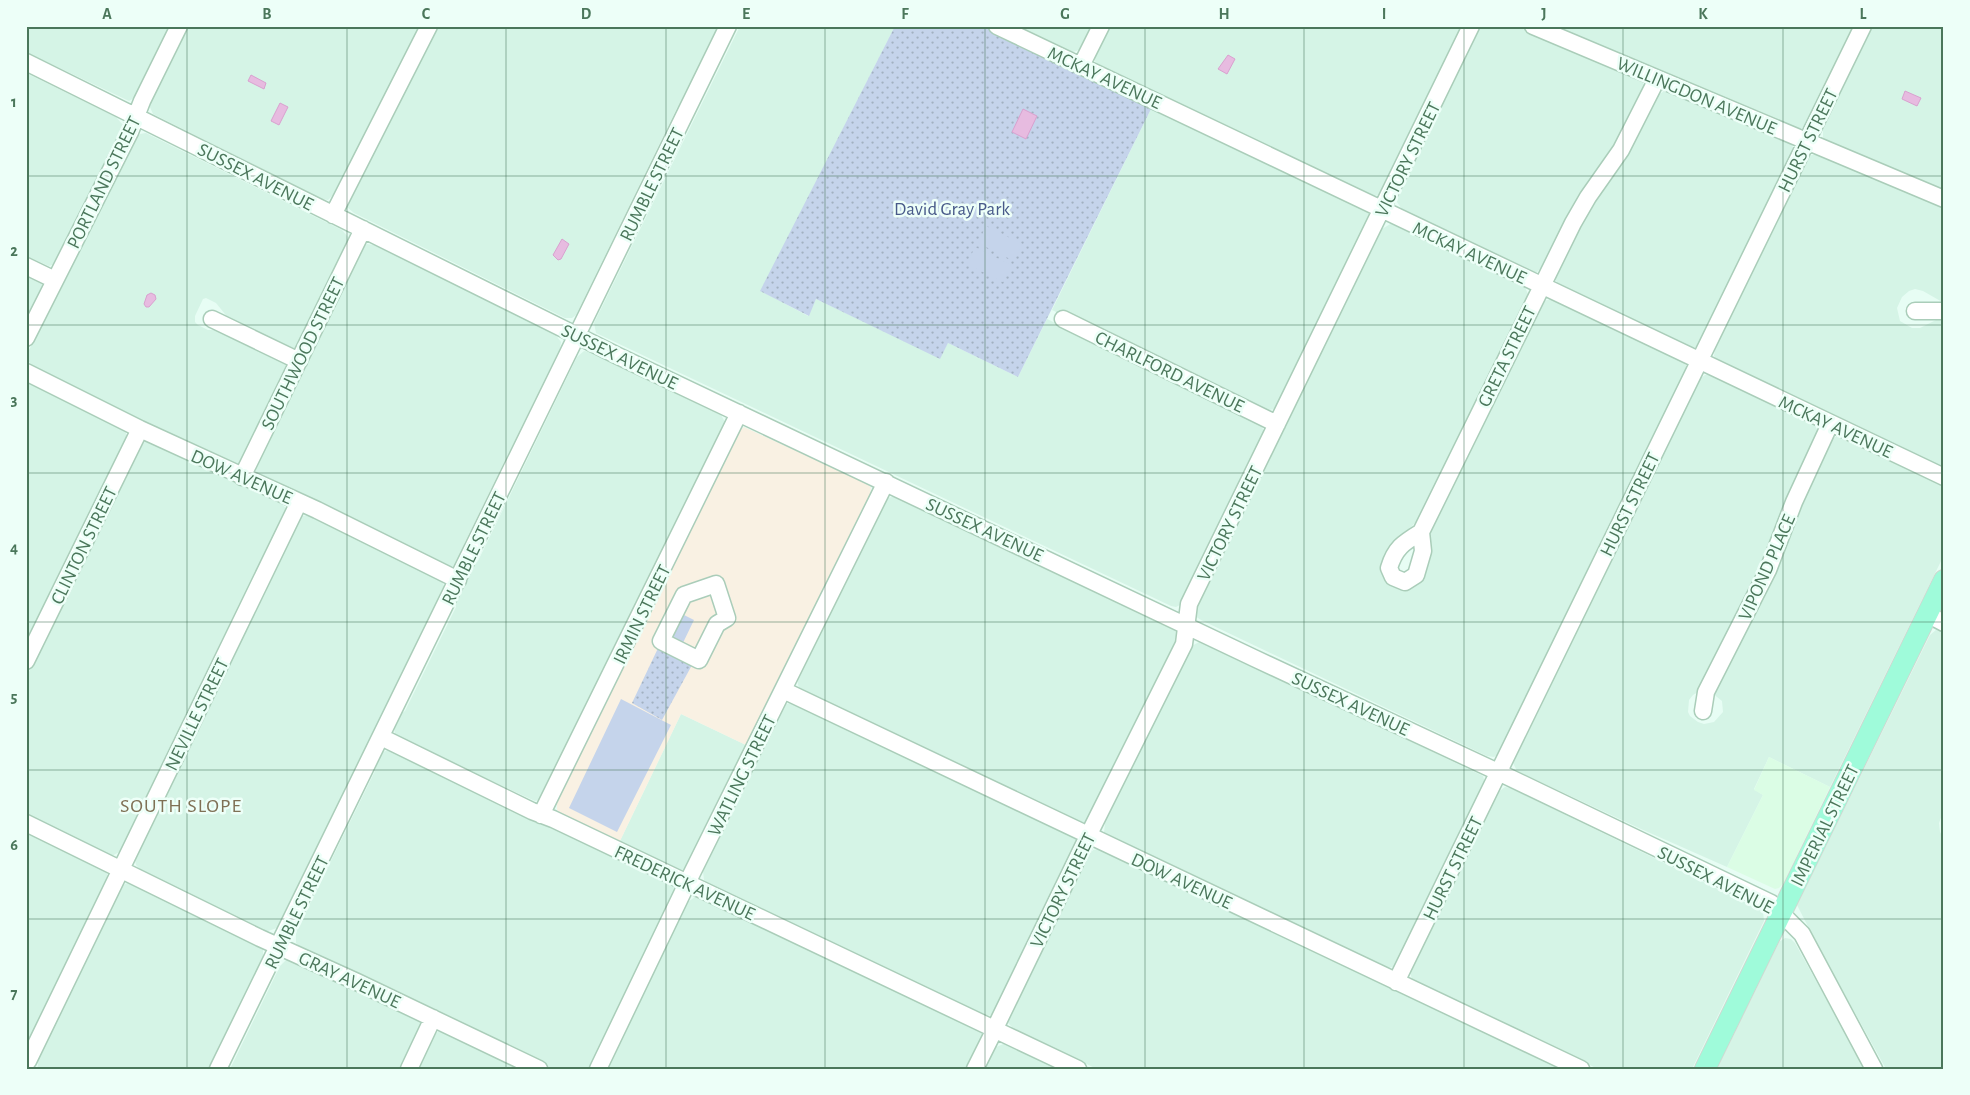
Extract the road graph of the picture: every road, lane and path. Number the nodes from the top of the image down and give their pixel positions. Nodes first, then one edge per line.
1 (178, 26) edge
2 (429, 26) edge
3 (728, 26) edge
4 (997, 26) edge
5 (1101, 26) edge
6 (1471, 26) edge
7 (1533, 26) edge
8 (1863, 26) edge
9 (26, 62) edge
10 (1081, 66) junction
11 (1656, 78) junction
12 (136, 116) junction
13 (1807, 142) junction
14 (1944, 198) edge
15 (1382, 210) junction
16 (333, 214) junction
17 (362, 229) junction
18 (26, 266) edge
19 (55, 280) junction
20 (1540, 286) junction
21 (1915, 311) dead end
22 (1944, 311) edge
23 (212, 319) dead end
24 (1063, 319) dead end
25 (577, 335) junction
26 (26, 338) edge
27 (299, 361) junction
28 (1700, 362) junction
29 (26, 372) edge
30 (739, 412) junction
31 (1277, 424) junction
32 (1830, 424) junction
33 (140, 429) junction
34 (242, 477) junction
35 (1944, 477) edge
36 (886, 482) junction
37 (299, 502) junction
38 (1421, 532) dead end
39 (458, 580) junction
40 (1944, 580) edge
41 (716, 584) joint
42 (1936, 619) edge
43 (1186, 626) junction
44 (26, 661) edge
45 (783, 690) junction
46 (1703, 711) dead end
47 (381, 737) junction
48 (1498, 772) junction
49 (542, 815) junction
50 (26, 823) edge
51 (1088, 836) junction
52 (121, 869) junction
53 (688, 883) junction
54 (1781, 913) junction
55 (278, 946) junction
56 (1396, 982) junction
57 (434, 1018) junction
58 (995, 1029) junction
59 (28, 1061) edge
60 (218, 1069) edge
61 (409, 1069) edge
62 (539, 1069) edge
63 (598, 1069) edge
64 (975, 1069) edge
65 (1078, 1069) edge
66 (1581, 1069) edge
67 (1705, 1069) edge
68 (1874, 1069) edge

1 - 12 street, PORTLAND STREET
2 - 16 street
3 - 25 street, RUMBLE STREET
4 - 10 street, MCKAY AVENUE
5 - 10 street
6 - 15 street, VICTORY STREET
7 - 11 street, WILLINGDON AVENUE
8 - 13 street, HURST STREET
9 - 12 street, SUSSEX AVENUE
10 - 15 street, MCKAY AVENUE
11 - 13 street, WILLINGDON AVENUE
11 - 20 street, GRETA STREET
12 - 16 street, SUSSEX AVENUE
12 - 19 street, PORTLAND STREET
13 - 14 street, WILLINGDON AVENUE
13 - 28 street, HURST STREET
15 - 20 street, MCKAY AVENUE
15 - 31 street, VICTORY STREET
16 - 17 street, SUSSEX AVENUE
17 - 25 street, SUSSEX AVENUE
17 - 27 street, SOUTHWOOD STREET
18 - 19 street
19 - 26 street, PORTLAND STREET
20 - 28 street, MCKAY AVENUE
20 - 38 street, GRETA STREET
21 - 22 street
23 - 27 street
24 - 31 street, CHARLFORD AVENUE
25 - 30 street, SUSSEX AVENUE
25 - 39 street, RUMBLE STREET
27 - 34 street, SOUTHWOOD STREET
28 - 32 street, MCKAY AVENUE
28 - 48 street, HURST STREET
29 - 33 street, DOW AVENUE
30 - 36 street, SUSSEX AVENUE
30 - 49 street, IRMIN STREET
31 - 43 street, VICTORY STREET
32 - 35 street, MCKAY AVENUE
32 - 46 street, VIPOND PLACE
33 - 34 street, DOW AVENUE
33 - 44 street, CLINTON STREET
34 - 37 street, DOW AVENUE
36 - 43 street, SUSSEX AVENUE
36 - 45 street, WATLING STREET
37 - 39 street, DOW AVENUE
37 - 52 street, NEVILLE STREET
39 - 47 street, RUMBLE STREET
40 - 42 main road, IMPERIAL STREET
41 - 41 street
42 - 54 main road, IMPERIAL STREET
43 - 48 street, SUSSEX AVENUE
43 - 51 street, VICTORY STREET
45 - 51 street, DOW AVENUE
45 - 53 street, WATLING STREET
47 - 49 street, FREDERICK AVENUE
47 - 55 street, RUMBLE STREET
48 - 54 street, SUSSEX AVENUE
48 - 56 street, HURST STREET
49 - 53 street, FREDERICK AVENUE
50 - 52 street, GRAY AVENUE
51 - 56 street, DOW AVENUE
51 - 58 street, VICTORY STREET
52 - 55 street, GRAY AVENUE
52 - 59 street, NEVILLE STREET
53 - 58 street, FREDERICK AVENUE
53 - 63 street, WATLING STREET
54 - 67 main road, IMPERIAL STREET
54 - 68 street, SUSSEX AVENUE
55 - 57 street, GRAY AVENUE
55 - 60 street, RUMBLE STREET
56 - 66 street, DOW AVENUE
57 - 61 street
57 - 62 street, GRAY AVENUE
58 - 64 street, VICTORY STREET
58 - 65 street, FREDERICK AVENUE

